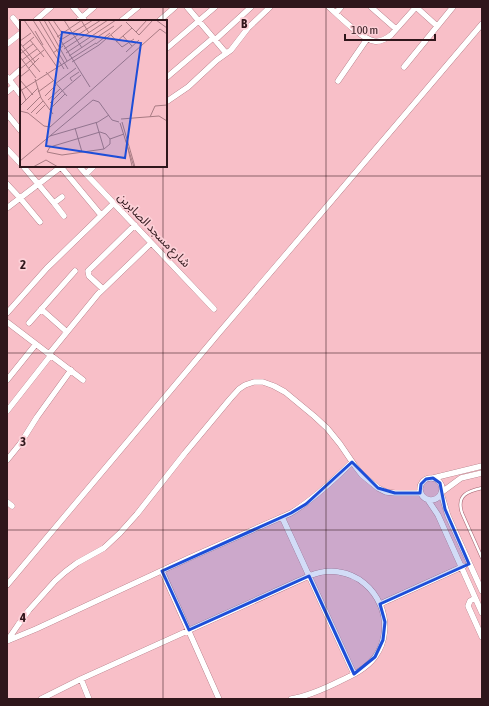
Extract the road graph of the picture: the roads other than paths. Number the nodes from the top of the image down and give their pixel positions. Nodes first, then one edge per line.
1 (51, 7) edge
2 (73, 7) edge
3 (94, 7) edge
4 (138, 7) edge
5 (175, 7) edge
6 (187, 7) edge
7 (215, 7) edge
8 (251, 7) edge
9 (270, 7) edge
10 (329, 7) edge
11 (341, 7) edge
12 (371, 7) edge
13 (416, 7) edge
14 (453, 7) edge
15 (336, 13) junction
16 (13, 18) dead end
17 (35, 20) edge
18 (81, 20) edge
19 (122, 20) edge
20 (160, 20) edge
21 (199, 21) junction
22 (482, 24) edge
23 (437, 26) junction
24 (20, 27) edge
25 (396, 29) junction
26 (20, 34) edge
27 (214, 39) junction
28 (367, 39) junction
29 (7, 44) edge
30 (167, 48) edge
31 (226, 53) junction
32 (404, 67) dead end
33 (20, 70) edge
34 (167, 77) edge
35 (8, 78) edge
36 (338, 81) dead end
37 (14, 86) junction
38 (7, 92) edge
39 (20, 94) edge
40 (167, 101) edge
41 (7, 114) edge
42 (20, 130) edge
43 (7, 149) edge
44 (20, 163) edge
45 (24, 167) edge
46 (58, 167) edge
47 (80, 167) edge
48 (93, 167) edge
49 (86, 174) junction
50 (7, 184) edge
51 (38, 184) junction
52 (62, 197) dead end
53 (20, 198) junction
54 (54, 203) junction
55 (114, 203) junction
56 (7, 208) edge
57 (101, 215) junction
58 (64, 216) dead end
59 (40, 222) dead end
60 (135, 225) junction
61 (151, 242) junction
62 (75, 271) dead end
63 (103, 289) junction
64 (41, 309) junction
65 (214, 309) dead end
66 (7, 313) edge
67 (28, 323) dead end
68 (8, 324) edge
69 (67, 332) junction
70 (36, 344) junction
71 (50, 355) junction
72 (71, 370) junction
73 (7, 380) edge
74 (83, 380) dead end
75 (7, 411) edge
76 (7, 460) edge
77 (352, 462) junction
78 (482, 466) edge
79 (482, 473) edge
80 (433, 478) junction
81 (482, 488) edge
82 (420, 493) junction
83 (442, 493) junction
84 (428, 500) junction
85 (282, 517) junction
86 (482, 558) edge
87 (469, 564) junction
88 (462, 568) junction
89 (162, 571) junction
90 (309, 576) junction
91 (7, 585) edge
92 (482, 591) edge
93 (475, 598) junction
94 (380, 604) junction
95 (482, 613) edge
96 (189, 630) junction
97 (482, 636) edge
98 (7, 641) edge
99 (354, 674) junction
100 (81, 679) junction
101 (41, 699) edge
102 (89, 699) edge
103 (219, 699) edge
104 (291, 699) edge

1 - 17 street
2 - 18 street
3 - 18 street
4 - 19 street
5 - 20 street
6 - 21 street
7 - 21 street
8 - 27 street
9 - 31 street
10 - 15 street
11 - 15 street
12 - 25 street
13 - 23 street
13 - 25 street
14 - 23 street
15 - 28 street
16 - 24 street
21 - 27 street
21 - 30 street
22 - 91 street
23 - 32 street
25 - 28 street
26 - 29 street
27 - 31 street
27 - 34 street
28 - 36 street
31 - 40 street
33 - 35 street
35 - 37 street
37 - 38 street
37 - 39 street
41 - 42 street
43 - 44 street
45 - 51 street
46 - 51 street
46 - 57 street
47 - 49 street, شارع مسجد الصابرين
48 - 49 street
49 - 55 street, شارع مسجد الصابرين
50 - 53 street
51 - 53 street
51 - 54 street
52 - 54 street
53 - 56 street
53 - 59 street
54 - 58 street
55 - 57 street
55 - 60 street, شارع مسجد الصابرين
57 - 66 street
60 - 61 street, شارع مسجد الصابرين
60 - 63 street
61 - 63 street
61 - 65 street, شارع مسجد الصابرين
62 - 64 street
63 - 69 street
64 - 67 street
64 - 69 street
68 - 70 street
69 - 71 street
70 - 71 street
70 - 73 street
71 - 72 street
71 - 75 street
72 - 74 street
72 - 76 street
77 - 82 street
77 - 85 street
77 - 98 street
78 - 80 street
79 - 83 street
80 - 82 street
80 - 83 street
81 - 86 lane
82 - 84 street
83 - 84 street
83 - 87 street
84 - 88 street
85 - 89 street
85 - 90 street
87 - 88 street
87 - 92 street
88 - 93 street
88 - 94 street
89 - 96 street
89 - 98 street
90 - 94 street
90 - 96 street
90 - 99 street
93 - 95 street
93 - 97 street
94 - 99 street
96 - 100 street
96 - 103 street
99 - 104 street
100 - 101 street
100 - 102 street

